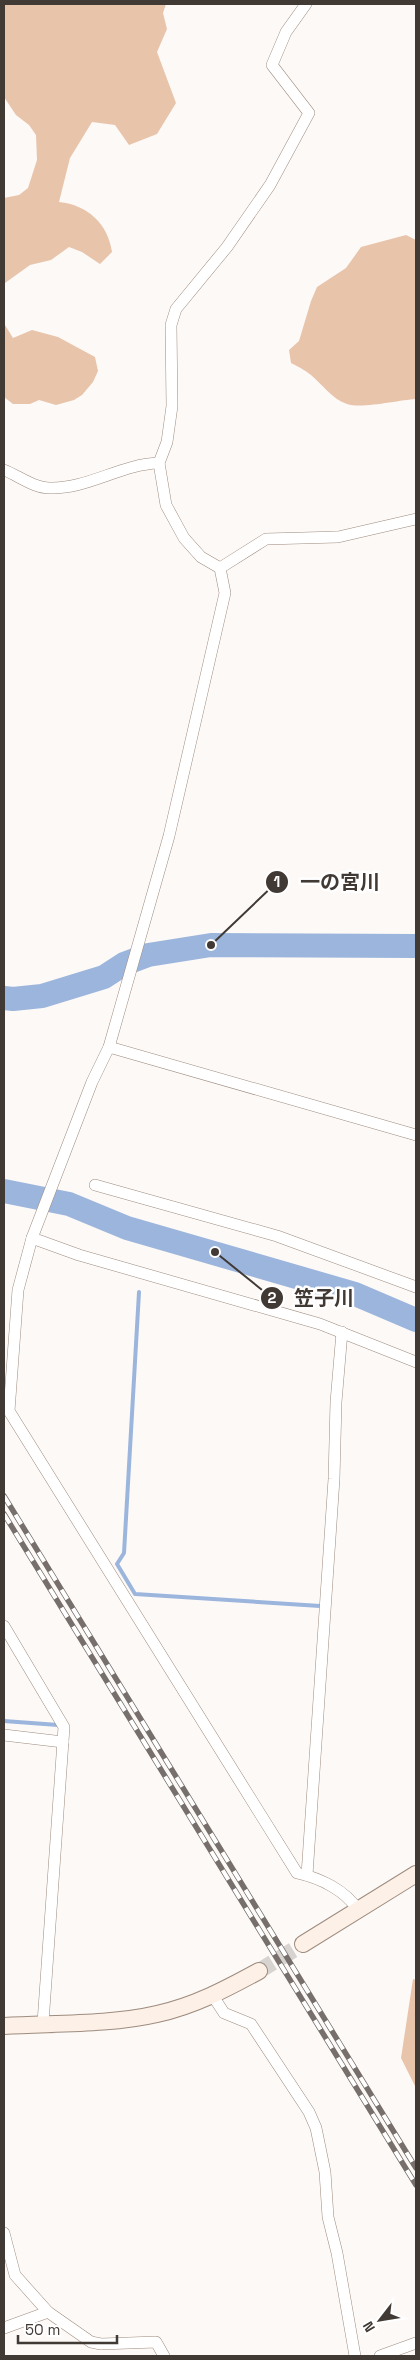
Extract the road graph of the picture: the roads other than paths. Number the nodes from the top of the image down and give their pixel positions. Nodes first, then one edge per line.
1 (306, 4) edge
2 (159, 463) junction
3 (4, 470) edge
4 (416, 519) edge
5 (220, 568) junction
6 (109, 1047) junction
7 (416, 1134) edge
8 (94, 1185) dead end
9 (32, 1238) junction
10 (416, 1287) edge
11 (342, 1332) junction
12 (416, 1362) edge
13 (4, 1626) edge
14 (4, 1735) edge
15 (63, 1742) junction
16 (416, 1874) edge
17 (307, 1875) junction
18 (358, 1910) junction
19 (303, 1944) tunnel mouth
20 (258, 1971) tunnel mouth
21 (213, 1996) junction
22 (42, 2024) junction
23 (4, 2026) edge
24 (4, 2233) edge
25 (48, 2312) junction
26 (4, 2328) edge
27 (416, 2343) edge
28 (164, 2356) edge
29 (355, 2356) edge
30 (380, 2356) edge

1 - 2 street
2 - 3 street
2 - 5 street
4 - 5 street
5 - 6 street
6 - 7 street
6 - 9 street
8 - 10 street
9 - 11 street
9 - 17 street
11 - 12 street
11 - 17 street
13 - 15 street
14 - 15 street
15 - 22 street
16 - 18 street
17 - 18 street
18 - 19 street
20 - 21 street
21 - 22 street
21 - 29 street
22 - 23 street
24 - 25 street
25 - 26 street
25 - 28 street
27 - 30 street

